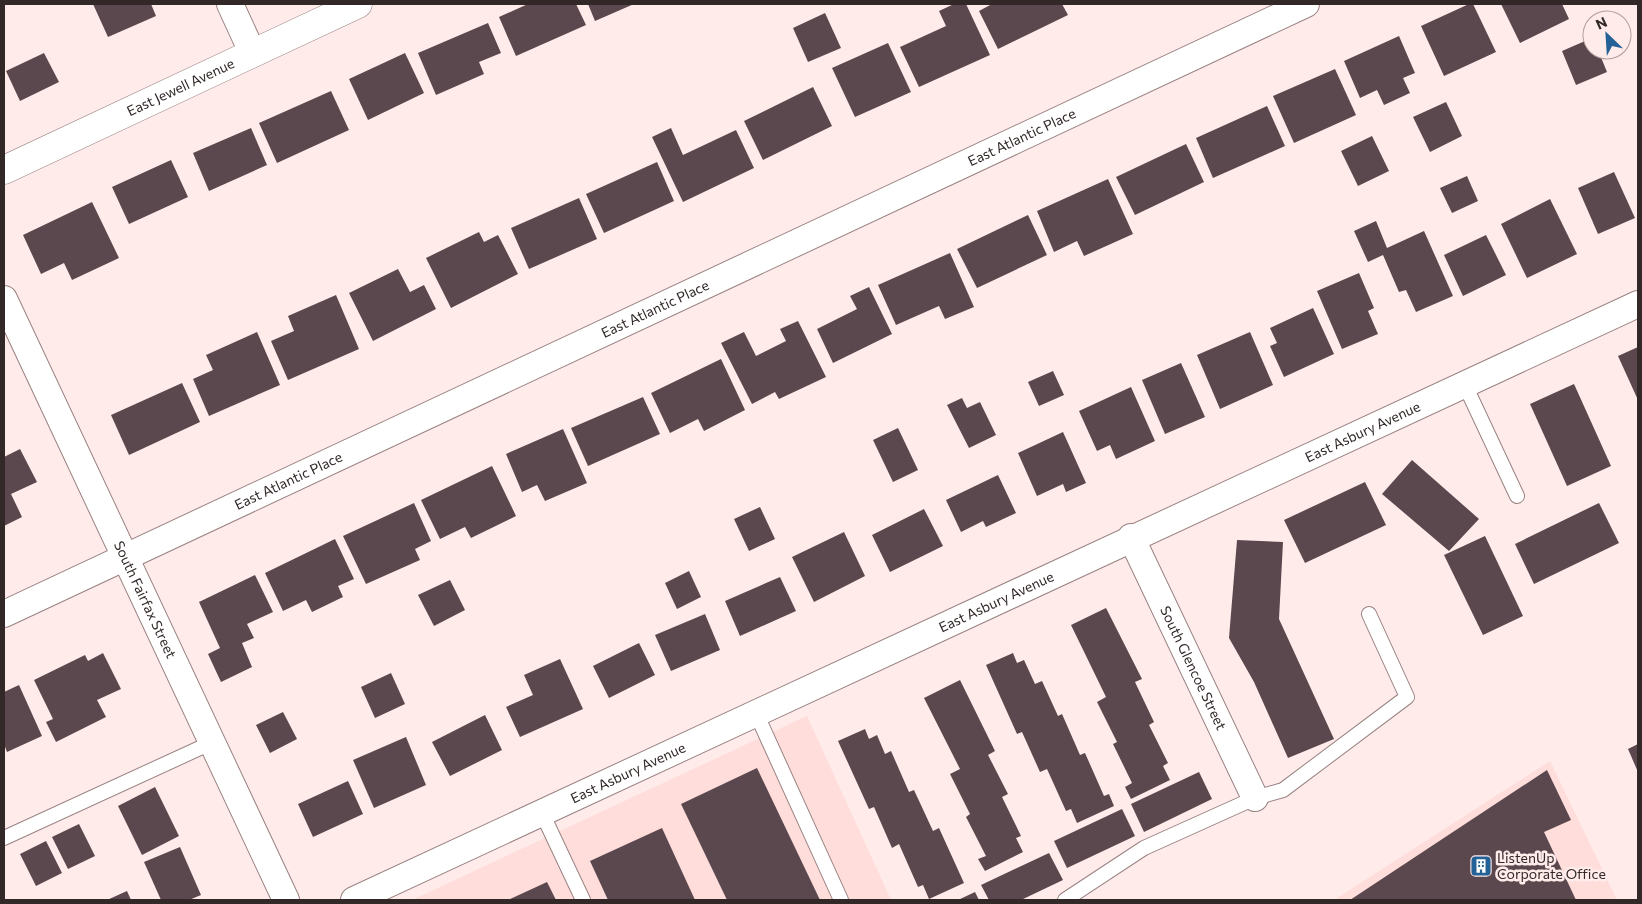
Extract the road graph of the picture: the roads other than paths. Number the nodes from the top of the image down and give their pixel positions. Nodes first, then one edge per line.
1 (230, 4) edge
2 (358, 4) edge
3 (1306, 4) edge
4 (252, 52) junction
5 (4, 170) edge
6 (4, 299) edge
7 (1638, 304) edge
8 (1465, 385) junction
9 (1517, 496) dead end
10 (1132, 537) junction
11 (126, 558) junction
12 (4, 614) edge
13 (1369, 614) dead end
14 (756, 713) junction
15 (213, 742) junction
16 (1256, 798) junction
17 (542, 813) junction
18 (4, 838) edge
19 (286, 900) edge
20 (354, 900) edge
21 (583, 900) edge
22 (841, 900) edge
23 (1065, 900) edge

1 - 4 street
2 - 4 street, East Jewell Avenue
3 - 11 street, East Atlantic Place
4 - 5 street, East Jewell Avenue
6 - 11 street, South Fairfax Street
7 - 8 street, East Asbury Avenue
8 - 9 lane
8 - 10 street, East Asbury Avenue
10 - 14 street, East Asbury Avenue
10 - 16 street, South Glencoe Street
11 - 12 street, East Atlantic Place
11 - 15 street, South Fairfax Street
13 - 16 lane
14 - 17 street, East Asbury Avenue
14 - 22 lane
15 - 18 lane
15 - 19 street, South Fairfax Street
16 - 23 lane
17 - 20 street, East Asbury Avenue
17 - 21 lane

